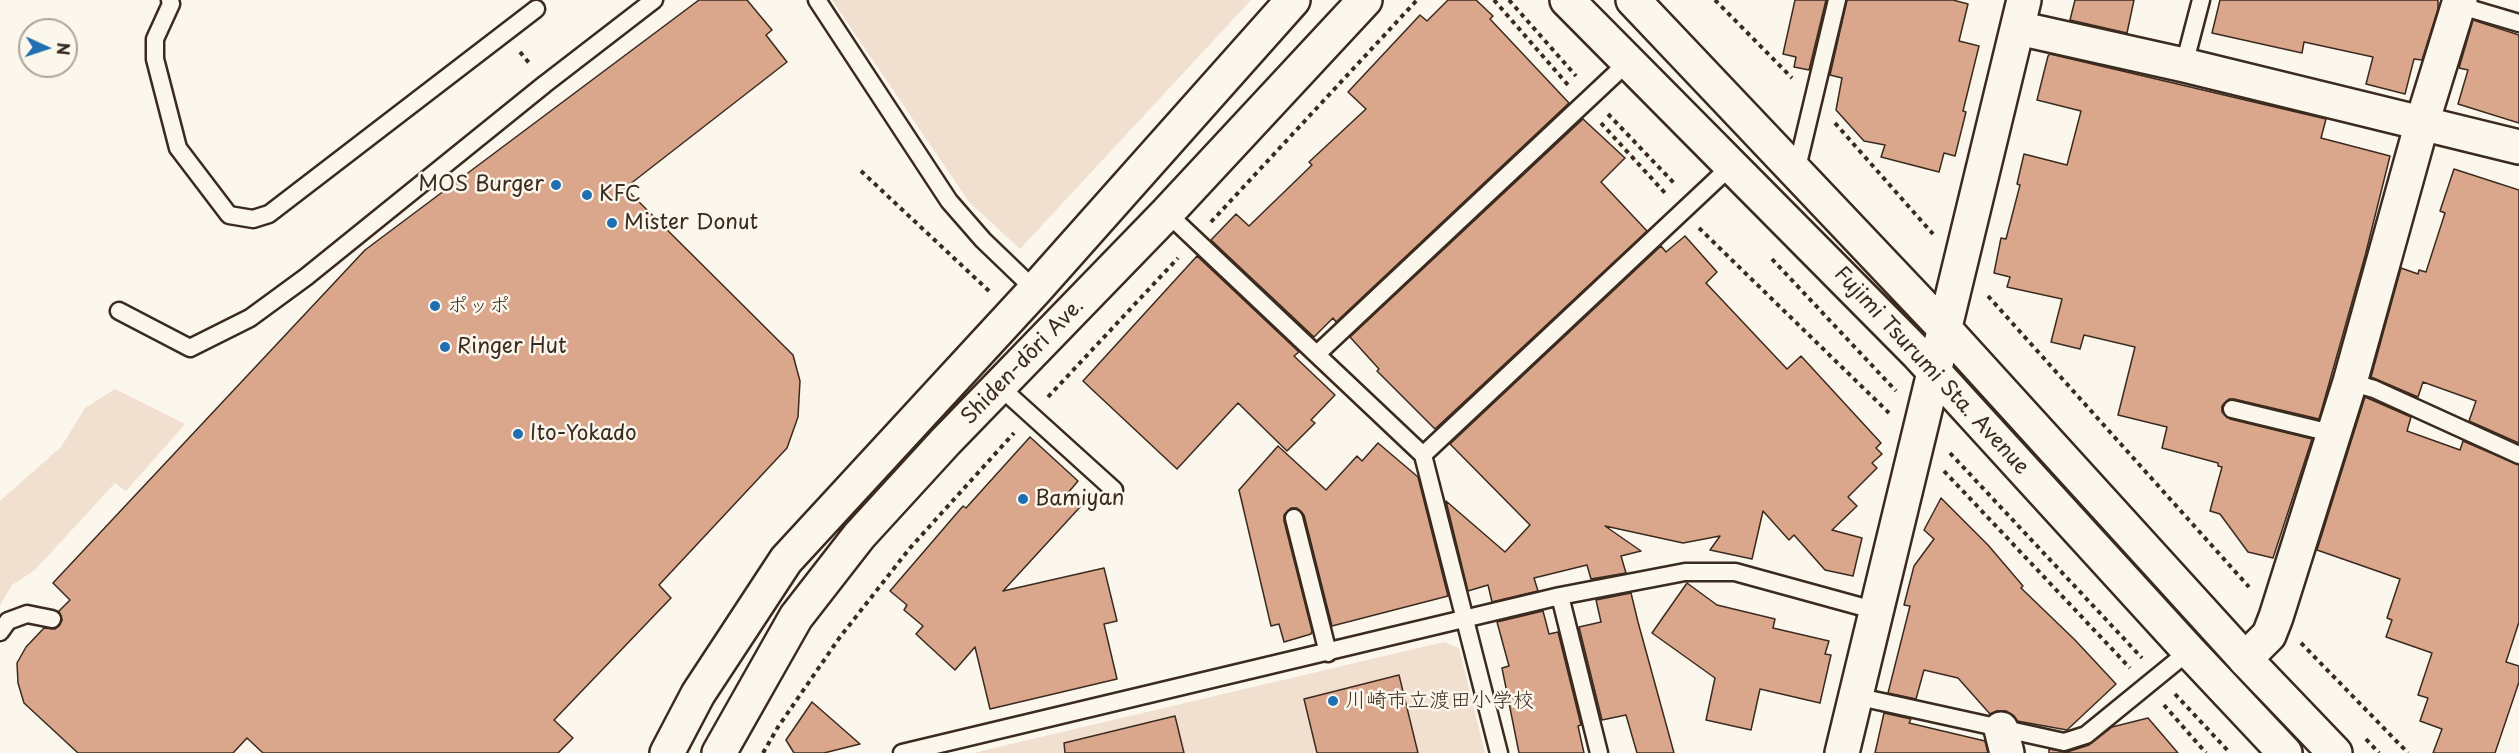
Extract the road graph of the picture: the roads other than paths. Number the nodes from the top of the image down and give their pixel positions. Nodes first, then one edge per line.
1 (170, 0) edge
2 (654, 0) edge
3 (817, 0) edge
4 (1293, 0) edge
5 (1365, 0) edge
6 (1567, 0) edge
7 (1633, 0) edge
8 (1837, 0) edge
9 (2201, 0) edge
10 (2459, 3) edge
11 (536, 9) dead end
12 (2021, 14) edge
13 (2519, 23) edge
14 (1628, 62) junction
15 (2184, 65) junction
16 (2422, 123) junction
17 (2519, 147) edge
18 (1732, 165) junction
19 (1796, 172) junction
20 (1167, 213) junction
21 (1035, 290) junction
22 (119, 311) dead end
23 (1944, 328) junction
24 (1317, 354) junction
25 (1934, 370) junction
26 (2350, 382) junction
27 (999, 386) junction
28 (2232, 409) dead end
29 (2335, 434) junction
30 (1423, 455) junction
31 (2519, 455) edge
32 (1114, 490) dead end
33 (1294, 518) dead end
34 (1560, 596) junction
35 (1877, 611) junction
36 (52, 619) dead end
37 (1467, 619) junction
38 (0, 632) edge
39 (2189, 651) junction
40 (1328, 653) junction
41 (2246, 660) junction
42 (1855, 696) junction
43 (2004, 741) edge
44 (667, 753) edge
45 (719, 753) edge
46 (902, 753) edge
47 (1499, 753) edge
48 (1599, 753) edge
49 (1842, 753) edge
50 (2284, 753) edge
51 (2335, 753) edge

1 - 11 lane
2 - 22 lane
3 - 21 lane
4 - 21 street, Shiden-dōri Ave.
5 - 20 street, Shiden-dōri Ave.
6 - 14 street, Fujimi Tsurumi Sta. Avenue
7 - 19 street, Fujimi Tsurumi Sta. Avenue
8 - 19 lane
9 - 15 lane
10 - 13 lane
10 - 16 street
12 - 15 street
12 - 23 street
14 - 18 street, Fujimi Tsurumi Sta. Avenue
14 - 24 lane
15 - 16 street
16 - 17 street
16 - 26 street
18 - 25 street, Fujimi Tsurumi Sta. Avenue
18 - 30 lane
19 - 23 street, Fujimi Tsurumi Sta. Avenue
20 - 24 lane
20 - 27 street, Shiden-dōri Ave.
21 - 44 street, Shiden-dōri Ave.
23 - 25 street
23 - 41 street, Fujimi Tsurumi Sta. Avenue
24 - 30 lane
25 - 35 street
25 - 39 street, Fujimi Tsurumi Sta. Avenue
26 - 29 street
26 - 31 lane
27 - 32 lane
27 - 45 street, Shiden-dōri Ave.
28 - 29 lane
29 - 41 street
30 - 37 lane
33 - 40 lane
34 - 35 lane
34 - 37 lane
34 - 48 lane
35 - 42 street
36 - 38 lane
37 - 40 lane
37 - 47 lane
39 - 43 lane
39 - 50 street, Fujimi Tsurumi Sta. Avenue
40 - 46 lane
41 - 51 street, Fujimi Tsurumi Sta. Avenue
42 - 43 lane
42 - 49 street

